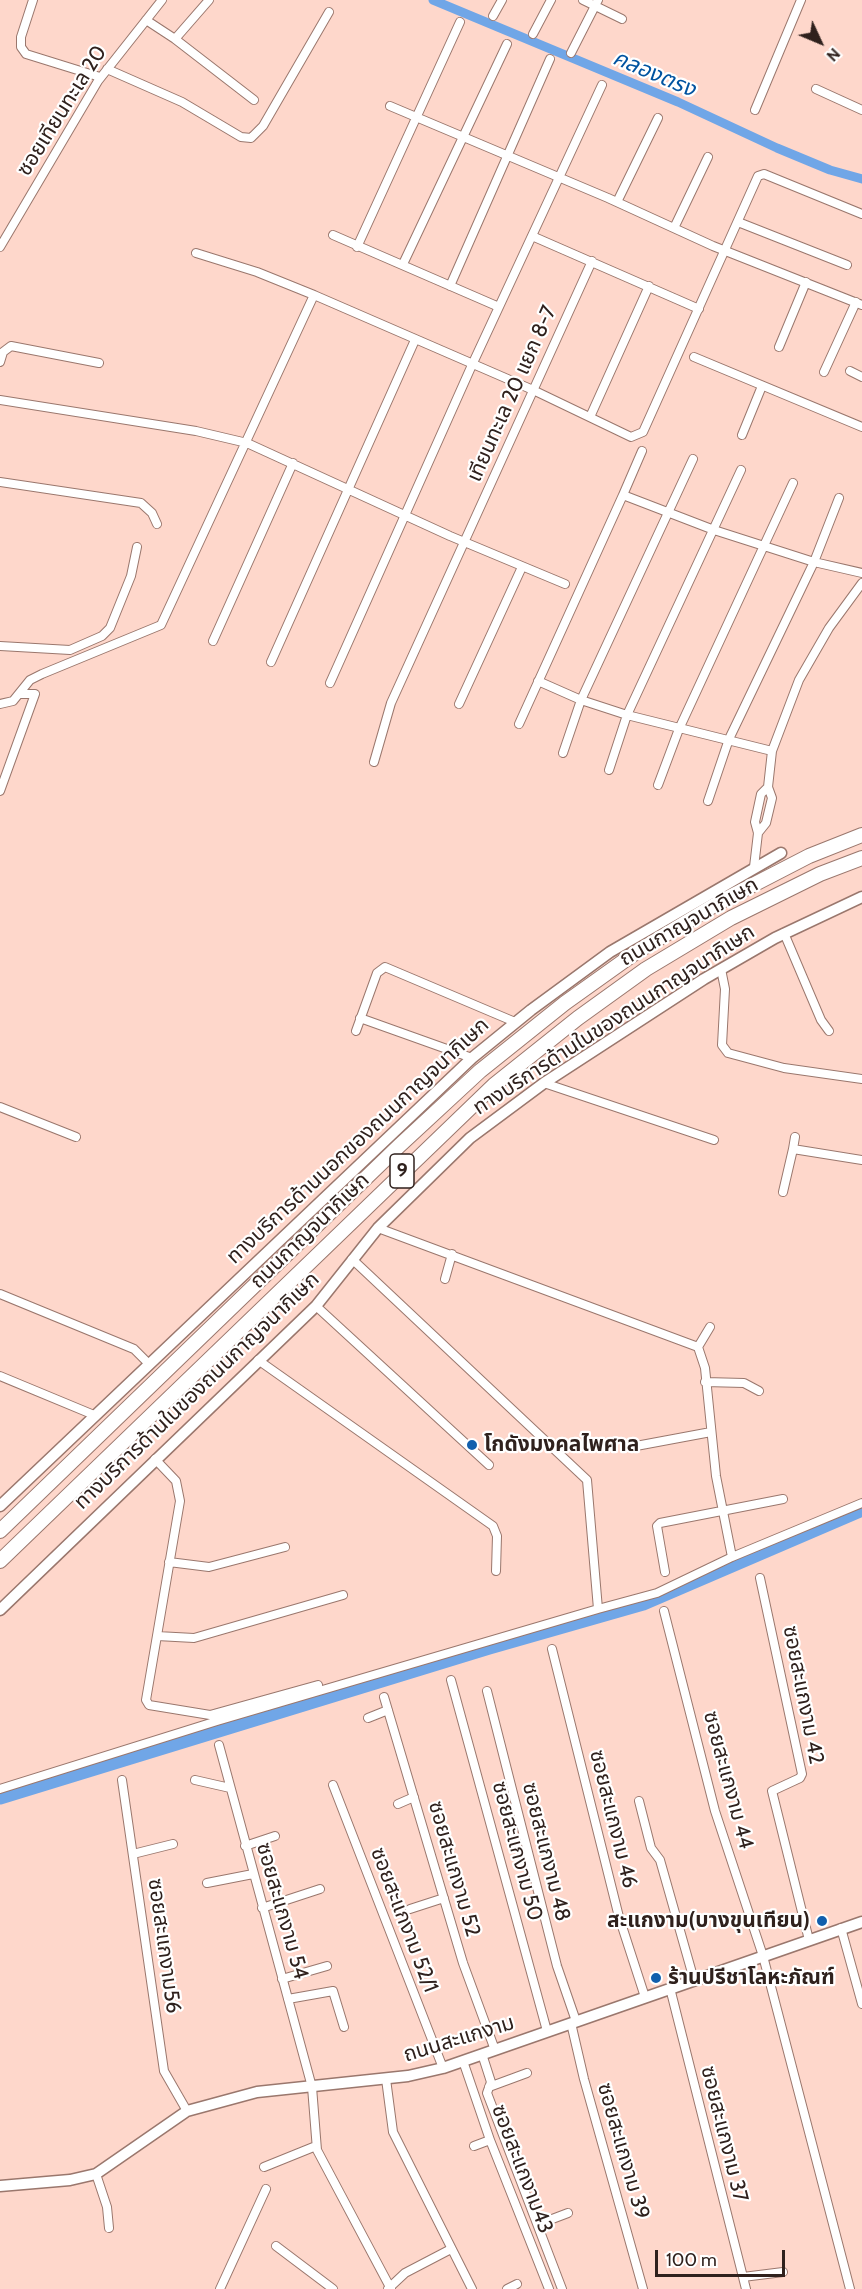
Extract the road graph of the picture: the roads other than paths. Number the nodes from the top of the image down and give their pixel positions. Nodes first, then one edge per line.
1 (33, 0) edge
2 (162, 0) edge
3 (209, 0) edge
4 (502, 0) edge
5 (551, 0) edge
6 (583, 0) edge
7 (801, 0) edge
8 (596, 3) edge
9 (329, 12) dead end
10 (493, 16) dead end
11 (622, 19) dead end
12 (146, 20) junction
13 (460, 22) dead end
14 (533, 34) dead end
15 (176, 39) junction
16 (507, 44) dead end
17 (571, 53) dead end
18 (550, 59) dead end
19 (107, 69) junction
20 (100, 77) junction
21 (602, 85) dead end
22 (816, 89) dead end
23 (254, 100) dead end
24 (390, 106) dead end
25 (755, 110) dead end
26 (862, 110) edge
27 (417, 117) junction
28 (658, 118) dead end
29 (463, 136) junction
30 (507, 155) junction
31 (708, 157) dead end
32 (559, 177) junction
33 (617, 202) junction
34 (862, 214) edge
35 (738, 222) junction
36 (674, 228) junction
37 (333, 236) dead end
38 (532, 236) junction
39 (357, 246) junction
40 (0, 247) edge
41 (725, 251) junction
42 (196, 253) dead end
43 (592, 261) junction
44 (403, 264) junction
45 (847, 266) dead end
46 (806, 282) junction
47 (450, 286) junction
48 (649, 286) junction
49 (314, 295) junction
50 (859, 303) edge
51 (499, 307) junction
52 (699, 309) junction
53 (415, 340) junction
54 (779, 347) dead end
55 (694, 357) dead end
56 (0, 362) edge
57 (99, 363) dead end
58 (472, 365) junction
59 (824, 372) dead end
60 (850, 372) dead end
61 (862, 377) edge
62 (762, 386) junction
63 (533, 390) junction
64 (0, 400) edge
65 (590, 417) junction
66 (862, 427) edge
67 (742, 435) dead end
68 (247, 443) junction
69 (642, 451) dead end
70 (693, 459) dead end
71 (293, 463) junction
72 (741, 470) dead end
73 (0, 482) edge
74 (793, 483) dead end
75 (347, 489) junction
76 (622, 495) junction
77 (839, 498) dead end
78 (405, 515) junction
79 (668, 515) junction
80 (157, 524) dead end
81 (714, 530) junction
82 (466, 543) junction
83 (762, 545) junction
84 (137, 547) dead end
85 (814, 562) junction
86 (522, 567) junction
87 (862, 573) edge
88 (862, 583) edge
89 (565, 584) dead end
90 (213, 641) dead end
91 (0, 646) edge
92 (271, 662) dead end
93 (538, 681) junction
94 (330, 683) dead end
95 (19, 694) junction
96 (581, 700) junction
97 (0, 704) edge
98 (459, 704) dead end
99 (627, 715) junction
100 (519, 724) dead end
101 (679, 729) junction
102 (729, 739) junction
103 (772, 750) junction
104 (563, 753) dead end
105 (374, 762) dead end
106 (609, 770) dead end
107 (658, 785) dead end
108 (768, 787) junction
109 (0, 791) edge
110 (708, 801) dead end
111 (758, 833) junction
112 (862, 835) edge
113 (781, 853) dead end
114 (862, 858) edge
115 (753, 867) junction
116 (862, 897) edge
117 (784, 933) junction
118 (721, 969) junction
119 (360, 1018) junction
120 (515, 1022) junction
121 (356, 1031) dead end
122 (829, 1031) dead end
123 (472, 1058) junction
124 (862, 1079) edge
125 (544, 1083) junction
126 (0, 1107) edge
127 (76, 1137) dead end
128 (795, 1137) dead end
129 (714, 1140) dead end
130 (793, 1149) junction
131 (862, 1160) edge
132 (783, 1192) dead end
133 (378, 1228) junction
134 (452, 1254) junction
135 (352, 1259) junction
136 (446, 1279) dead end
137 (0, 1294) edge
138 (316, 1306) junction
139 (710, 1327) dead end
140 (698, 1347) junction
141 (258, 1360) junction
142 (148, 1363) junction
143 (0, 1376) edge
144 (705, 1382) junction
145 (759, 1391) dead end
146 (94, 1414) junction
147 (711, 1432) junction
148 (636, 1446) dead end
149 (155, 1459) junction
150 (489, 1465) dead end
151 (783, 1498) dead end
152 (862, 1503) edge
153 (0, 1506) edge
154 (722, 1511) junction
155 (0, 1531) edge
156 (285, 1547) dead end
157 (732, 1557) junction
158 (0, 1561) edge
159 (169, 1562) junction
160 (496, 1571) dead end
161 (665, 1572) dead end
162 (760, 1578) dead end
163 (343, 1595) dead end
164 (598, 1609) junction
165 (0, 1610) edge
166 (664, 1611) dead end
167 (157, 1636) junction
168 (552, 1649) dead end
169 (451, 1680) dead end
170 (318, 1685) dead end
171 (487, 1691) dead end
172 (384, 1697) dead end
173 (388, 1710) junction
174 (368, 1718) dead end
175 (219, 1745) dead end
176 (122, 1780) dead end
177 (195, 1780) dead end
178 (333, 1785) dead end
179 (230, 1788) junction
180 (0, 1790) edge
181 (414, 1797) junction
182 (639, 1801) dead end
183 (398, 1804) dead end
184 (275, 1836) dead end
185 (173, 1844) dead end
186 (245, 1846) junction
187 (133, 1854) junction
188 (253, 1874) junction
189 (207, 1883) dead end
190 (320, 1889) dead end
191 (444, 1898) junction
192 (262, 1908) junction
193 (410, 1909) dead end
194 (862, 1922) edge
195 (841, 1928) junction
196 (808, 1940) junction
197 (763, 1956) junction
198 (327, 1966) dead end
199 (282, 1979) junction
200 (694, 1980) junction
201 (670, 1988) junction
202 (645, 1997) junction
203 (288, 1999) junction
204 (862, 2004) edge
205 (574, 2022) junction
206 (344, 2028) dead end
207 (547, 2031) junction
208 (495, 2050) junction
209 (482, 2054) junction
210 (463, 2061) junction
211 (443, 2068) junction
212 (527, 2073) dead end
213 (386, 2079) junction
214 (312, 2087) junction
215 (489, 2087) junction
216 (187, 2111) junction
217 (490, 2140) junction
218 (316, 2146) junction
219 (474, 2146) dead end
220 (264, 2167) dead end
221 (96, 2174) junction
222 (0, 2186) edge
223 (266, 2189) dead end
224 (568, 2213) dead end
225 (539, 2224) junction
226 (109, 2228) dead end
227 (276, 2246) dead end
228 (451, 2249) junction
229 (783, 2272) dead end
230 (743, 2277) junction
231 (517, 2284) dead end
232 (389, 2288) edge
233 (220, 2289) edge
234 (333, 2289) edge
235 (472, 2289) edge
236 (507, 2289) edge
237 (549, 2289) edge
238 (562, 2289) edge
239 (643, 2289) edge
240 (746, 2289) edge
241 (850, 2289) edge

1 - 20 street
2 - 12 street, ซอยเทียนทะเล 20
3 - 15 street
4 - 10 street
5 - 14 street
6 - 8 street
7 - 25 street
8 - 11 street
8 - 17 street
9 - 19 street
12 - 15 street
12 - 19 street, ซอยเทียนทะเล 20
13 - 27 street
15 - 23 street
16 - 29 street
18 - 30 street
19 - 20 street, ซอยเทียนทะเล 20
20 - 40 street, ซอยเทียนทะเล 20
21 - 32 street
22 - 26 street
24 - 27 street
27 - 29 street
27 - 39 street
28 - 33 street
29 - 30 street
29 - 44 street
30 - 32 street
30 - 47 street
31 - 36 street
32 - 33 street
32 - 38 street
33 - 36 street
34 - 35 street
35 - 41 street
35 - 45 street
36 - 41 street
37 - 39 street
38 - 43 street
38 - 51 street
39 - 44 street
41 - 46 street
41 - 52 street
42 - 49 street
43 - 48 street
43 - 63 street, เทียนทะเล 20 แยก 8-7
44 - 47 street
46 - 50 street
46 - 54 street
47 - 51 street
48 - 52 street
48 - 65 street
49 - 53 street
49 - 68 street
50 - 59 street
51 - 58 street
52 - 65 street
53 - 58 street
53 - 75 street
55 - 62 street
56 - 57 street
58 - 63 street
58 - 78 street
60 - 61 street
62 - 66 street
62 - 67 street
63 - 65 street
63 - 82 street, เทียนทะเล 20 แยก 8-7
64 - 68 street
68 - 71 street
68 - 95 street
69 - 76 street
70 - 79 street
71 - 75 street
71 - 90 street
72 - 81 street
73 - 80 street
74 - 83 street
75 - 78 street
75 - 92 street
76 - 79 street
76 - 93 street
77 - 85 street
78 - 82 street
78 - 94 street
79 - 81 street
79 - 96 street
81 - 83 street
81 - 99 street
82 - 86 street
82 - 105 street, เทียนทะเล 20 แยก 8-7
83 - 85 street
83 - 101 street
84 - 91 street
85 - 87 street
85 - 102 street
86 - 89 street
86 - 98 street
88 - 103 street
93 - 96 street
93 - 100 street
95 - 97 street
95 - 109 street
96 - 99 street
96 - 104 street
99 - 101 street
99 - 106 street
101 - 102 street
101 - 107 street
102 - 103 street
102 - 110 street
103 - 108 street
108 - 111 street
108 - 111 street
111 - 115 street
112 - 155 highway, ถนนกาญจนาภิเษก / 9
113 - 115 main road, ทางบริการด้านนอกของถนนกาญจนาภิเษก
114 - 158 highway, ถนนกาญจนาภิเษก / 9
115 - 120 main road, ทางบริการด้านนอกของถนนกาญจนาภิเษก
116 - 117 main road, ทางบริการด้านในของถนนกาญจนาภิเษก
117 - 118 main road, ทางบริการด้านในของถนนกาญจนาภิเษก
117 - 122 street
118 - 124 street
118 - 125 main road, ทางบริการด้านในของถนนกาญจนาภิเษก
119 - 120 street
119 - 121 street
119 - 123 street
120 - 123 main road, ทางบริการด้านนอกของถนนกาญจนาภิเษก
123 - 142 main road, ทางบริการด้านนอกของถนนกาญจนาภิเษก
125 - 129 street
125 - 133 main road, ทางบริการด้านในของถนนกาญจนาภิเษก
126 - 127 street
128 - 130 street
130 - 131 street
130 - 132 street
133 - 134 street
133 - 135 main road, ทางบริการด้านในของถนนกาญจนาภิเษก
134 - 136 street
134 - 140 street
135 - 138 main road, ทางบริการด้านในของถนนกาญจนาภิเษก
135 - 164 street
137 - 142 street
138 - 141 main road, ทางบริการด้านในของถนนกาญจนาภิเษก
138 - 150 street
139 - 140 street
140 - 144 street
141 - 149 main road, ทางบริการด้านในของถนนกาญจนาภิเษก
141 - 160 street
142 - 146 main road, ทางบริการด้านนอกของถนนกาญจนาภิเษก
143 - 146 street
144 - 145 street
144 - 147 street
146 - 153 main road, ทางบริการด้านนอกของถนนกาญจนาภิเษก
147 - 148 street
147 - 154 street
149 - 159 street
149 - 165 main road, ทางบริการด้านในของถนนกาญจนาภิเษก
151 - 154 street
152 - 157 street
154 - 157 street
154 - 161 street
156 - 159 street
157 - 164 street
159 - 167 street
162 - 196 street, ซอยสะแกงาม 42
163 - 167 street
164 - 180 street
166 - 197 street, ซอยสะแกงาม 44
167 - 170 street
168 - 202 street, ซอยสะแกงาม 46
169 - 207 street, ซอยสะแกงาม 50
171 - 205 street, ซอยสะแกงาม 48
172 - 173 street, ซอยสะแกงาม 52
173 - 174 street
173 - 181 street, ซอยสะแกงาม 52
175 - 179 street, ซอยสะแกงาม 54
176 - 187 street, ซอยสะแกงาม56
177 - 179 street
178 - 211 street, ซอยสะแกงาม 52/1
179 - 186 street, ซอยสะแกงาม 54
181 - 183 street
181 - 191 street, ซอยสะแกงาม 52
182 - 200 street
184 - 186 street
185 - 187 street
186 - 188 street, ซอยสะแกงาม 54
187 - 216 street, ซอยสะแกงาม56
188 - 189 street
188 - 192 street, ซอยสะแกงาม 54
190 - 192 street
191 - 193 street
191 - 208 street, ซอยสะแกงาม 52
192 - 199 street, ซอยสะแกงาม 54
194 - 195 main road, ถนนสะแกงาม
195 - 196 main road, ถนนสะแกงาม
195 - 204 street
196 - 197 main road, ถนนสะแกงาม
197 - 200 main road, ถนนสะแกงาม
197 - 241 street, ซอยสะแกงาม 44
198 - 199 street
199 - 203 street, ซอยสะแกงาม 54
200 - 201 main road, ถนนสะแกงาม
201 - 202 main road, ถนนสะแกงาม
201 - 230 street, ซอยสะแกงาม 37
202 - 205 main road, ถนนสะแกงาม
203 - 206 street
203 - 214 street, ซอยสะแกงาม 54
205 - 207 main road, ถนนสะแกงาม
205 - 239 street, ซอยสะแกงาม 39
207 - 208 main road, ถนนสะแกงาม
208 - 209 main road, ถนนสะแกงาม
209 - 210 main road, ถนนสะแกงาม
209 - 215 street
210 - 211 main road, ถนนสะแกงาม
210 - 217 street, ซอยสะแกงาม43
211 - 213 main road, ถนนสะแกงาม
212 - 215 street
213 - 214 main road, ถนนสะแกงาม
213 - 228 street
214 - 216 main road, ถนนสะแกงาม
214 - 218 street, ซอยสะแกงาม 54
215 - 225 street
216 - 221 main road, ถนนสะแกงาม
217 - 219 street
217 - 237 street, ซอยสะแกงาม43
218 - 220 street
218 - 232 street
221 - 222 main road, ถนนสะแกงาม
221 - 226 street
223 - 233 street
224 - 225 street
225 - 238 street
227 - 234 street
228 - 232 street
228 - 235 street
229 - 230 street
230 - 240 street, ซอยสะแกงาม 37
231 - 236 street

